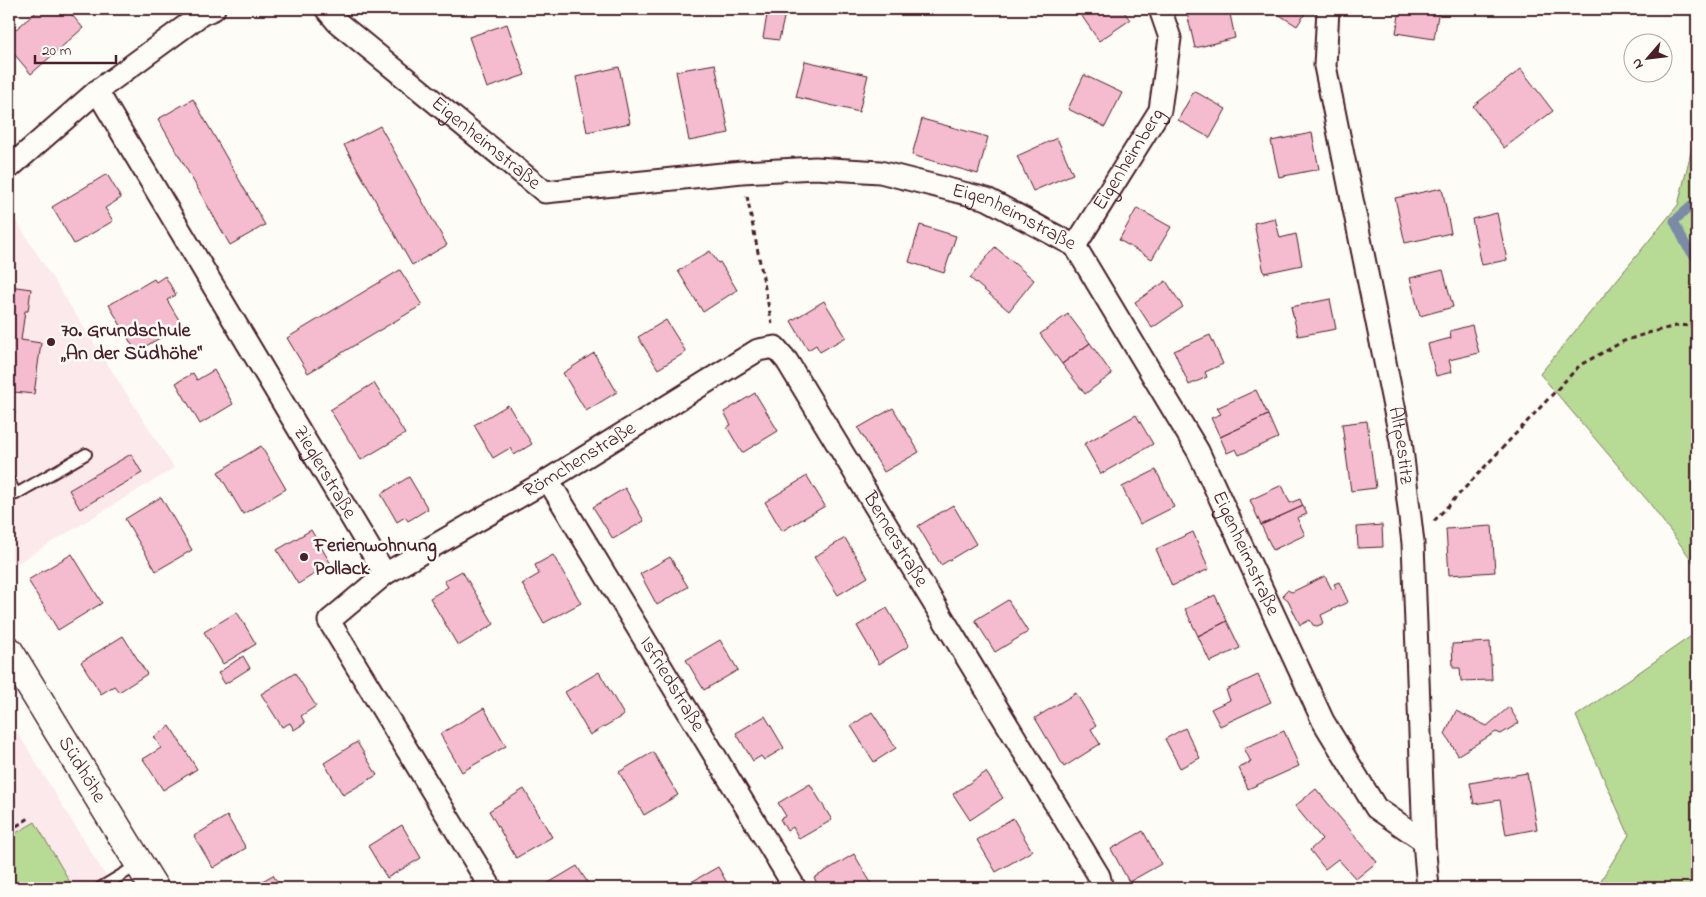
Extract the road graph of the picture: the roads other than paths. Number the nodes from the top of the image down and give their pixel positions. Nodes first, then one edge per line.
1 (214, 9) edge
2 (326, 9) edge
3 (1160, 9) edge
4 (1328, 9) edge
5 (97, 91) junction
6 (9, 168) edge
7 (1075, 246) junction
8 (775, 347) joint
9 (86, 454) dead end
10 (548, 480) junction
11 (9, 481) edge
12 (385, 574) junction
13 (9, 650) edge
14 (1424, 841) junction
15 (139, 865) junction
16 (100, 888) edge
17 (154, 888) edge
18 (491, 888) edge
19 (794, 888) edge
20 (1102, 888) edge
21 (1428, 888) edge

1 - 5 street
2 - 7 street, Eigenheimstraße
3 - 7 street, Eigenheimberg
4 - 14 street, Altpestitz
5 - 6 street
5 - 12 street, Zieglerstraße
7 - 14 street, Eigenheimstraße
8 - 10 street, Römchenstraße
8 - 20 street, Bernerstraße
9 - 11 lane
10 - 12 street, Römchenstraße
10 - 19 street, Isfriedstraße
12 - 18 street
13 - 15 street, Südhöhe
14 - 21 street, Altpestitz
15 - 16 lane
15 - 17 street, Südhöhe

